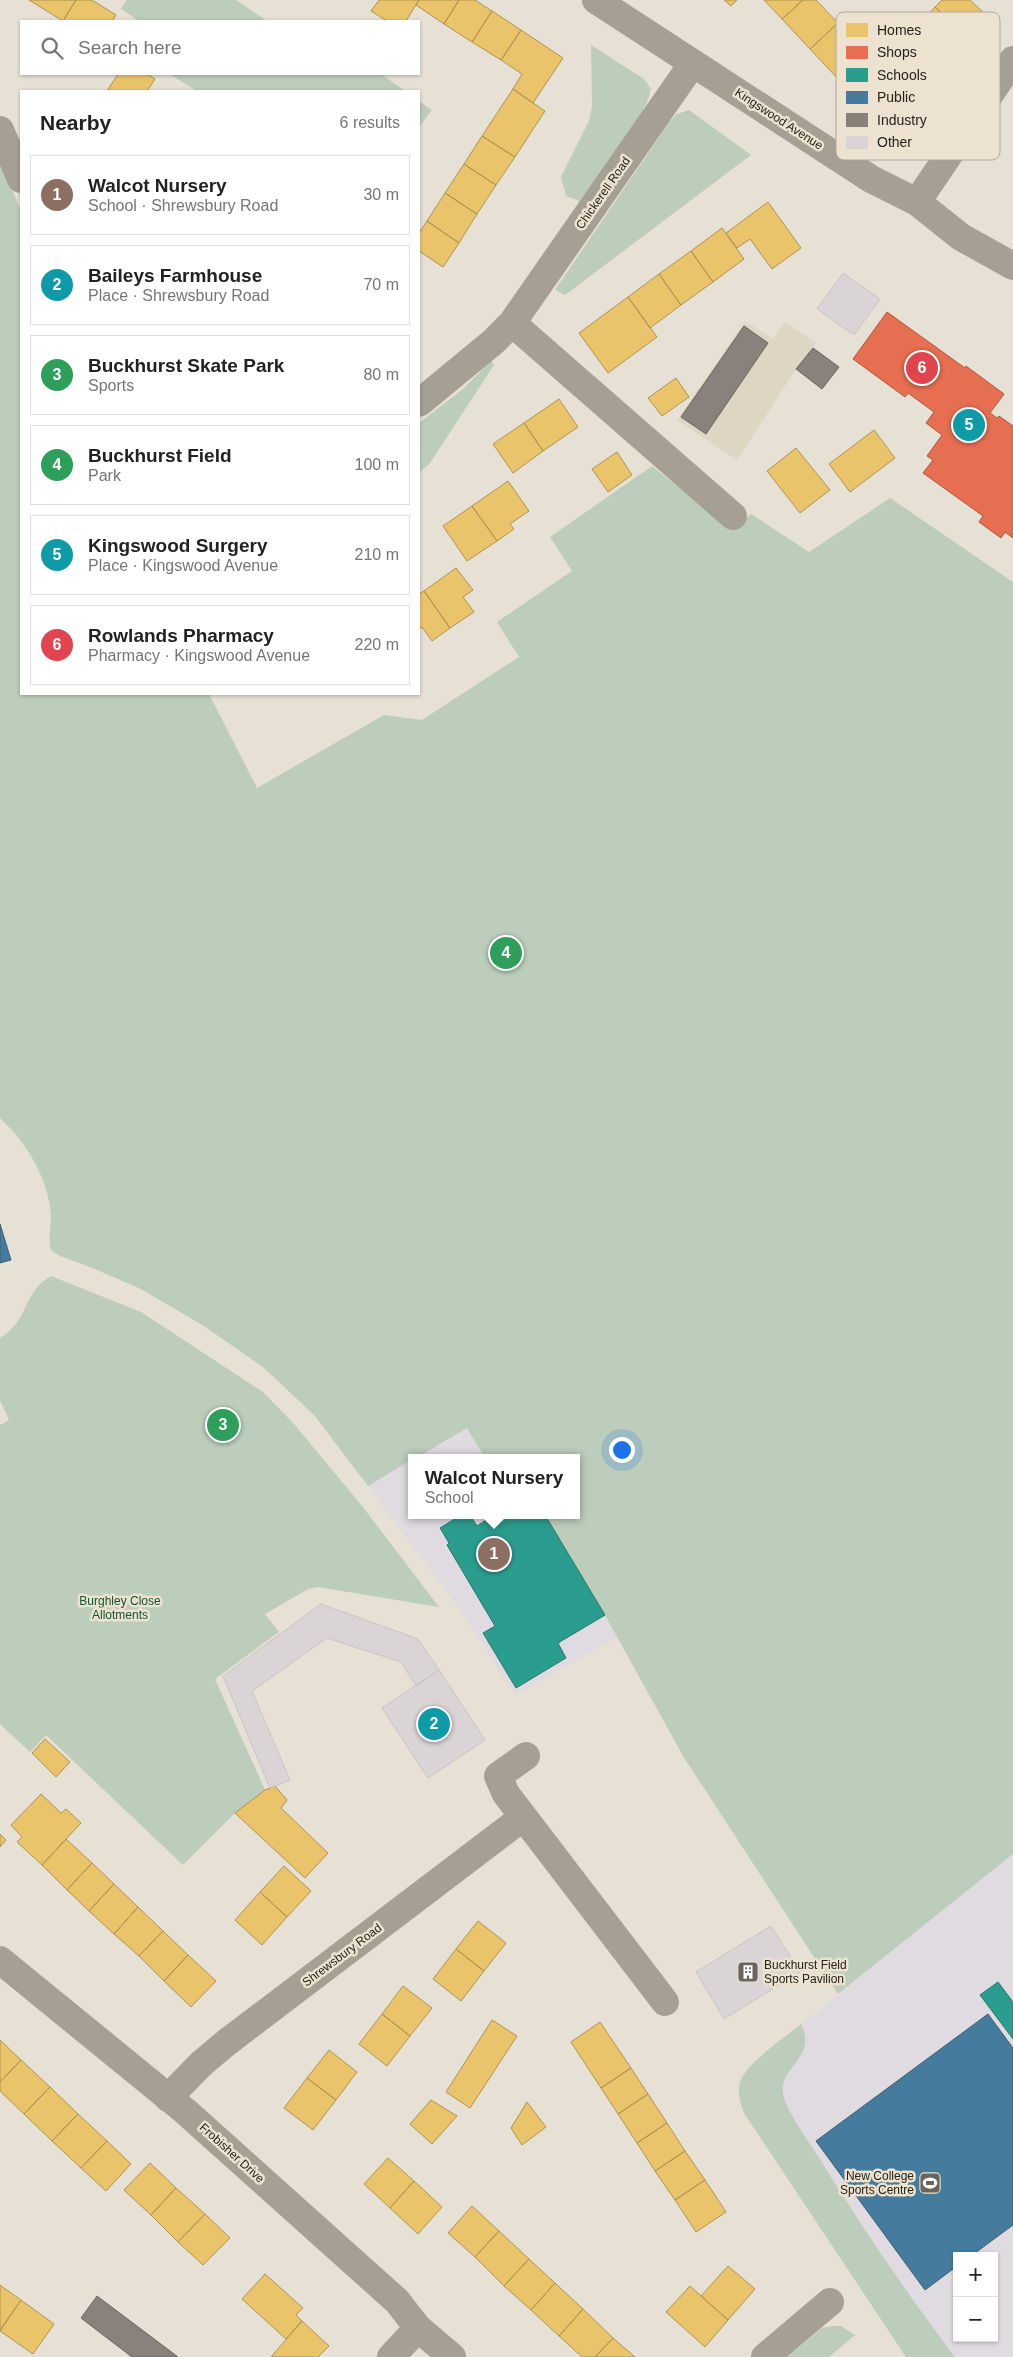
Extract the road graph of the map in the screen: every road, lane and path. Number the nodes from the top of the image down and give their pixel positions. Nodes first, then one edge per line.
1 (596, 0) edge
2 (1013, 60) edge
3 (693, 63) junction
4 (1000, 79) edge
5 (0, 130) edge
6 (836, 157) edge
7 (841, 160) edge
8 (945, 160) edge
9 (20, 177) edge
10 (917, 202) junction
11 (1013, 266) edge
12 (512, 323) junction
13 (420, 402) edge
14 (733, 516) dead end
15 (526, 1756) dead end
16 (522, 1818) junction
17 (0, 1960) edge
18 (665, 2002) dead end
19 (168, 2098) junction
20 (830, 2302) dead end
21 (418, 2328) junction
22 (391, 2357) edge
23 (452, 2357) edge
24 (765, 2357) edge

1 - 3 street, Kingswood Avenue
2 - 4 street
3 - 6 street, Kingswood Avenue
3 - 12 street, Chickerell Road
5 - 9 street
7 - 10 street, Kingswood Avenue
8 - 10 street
10 - 11 street, Kingswood Avenue
12 - 13 street, Chickerell Road
12 - 14 street
15 - 16 street
16 - 18 street
16 - 19 street, Shrewsbury Road
17 - 19 street, Frobisher Drive
19 - 21 street, Frobisher Drive
20 - 24 street
21 - 22 street
21 - 23 street, Frobisher Drive

